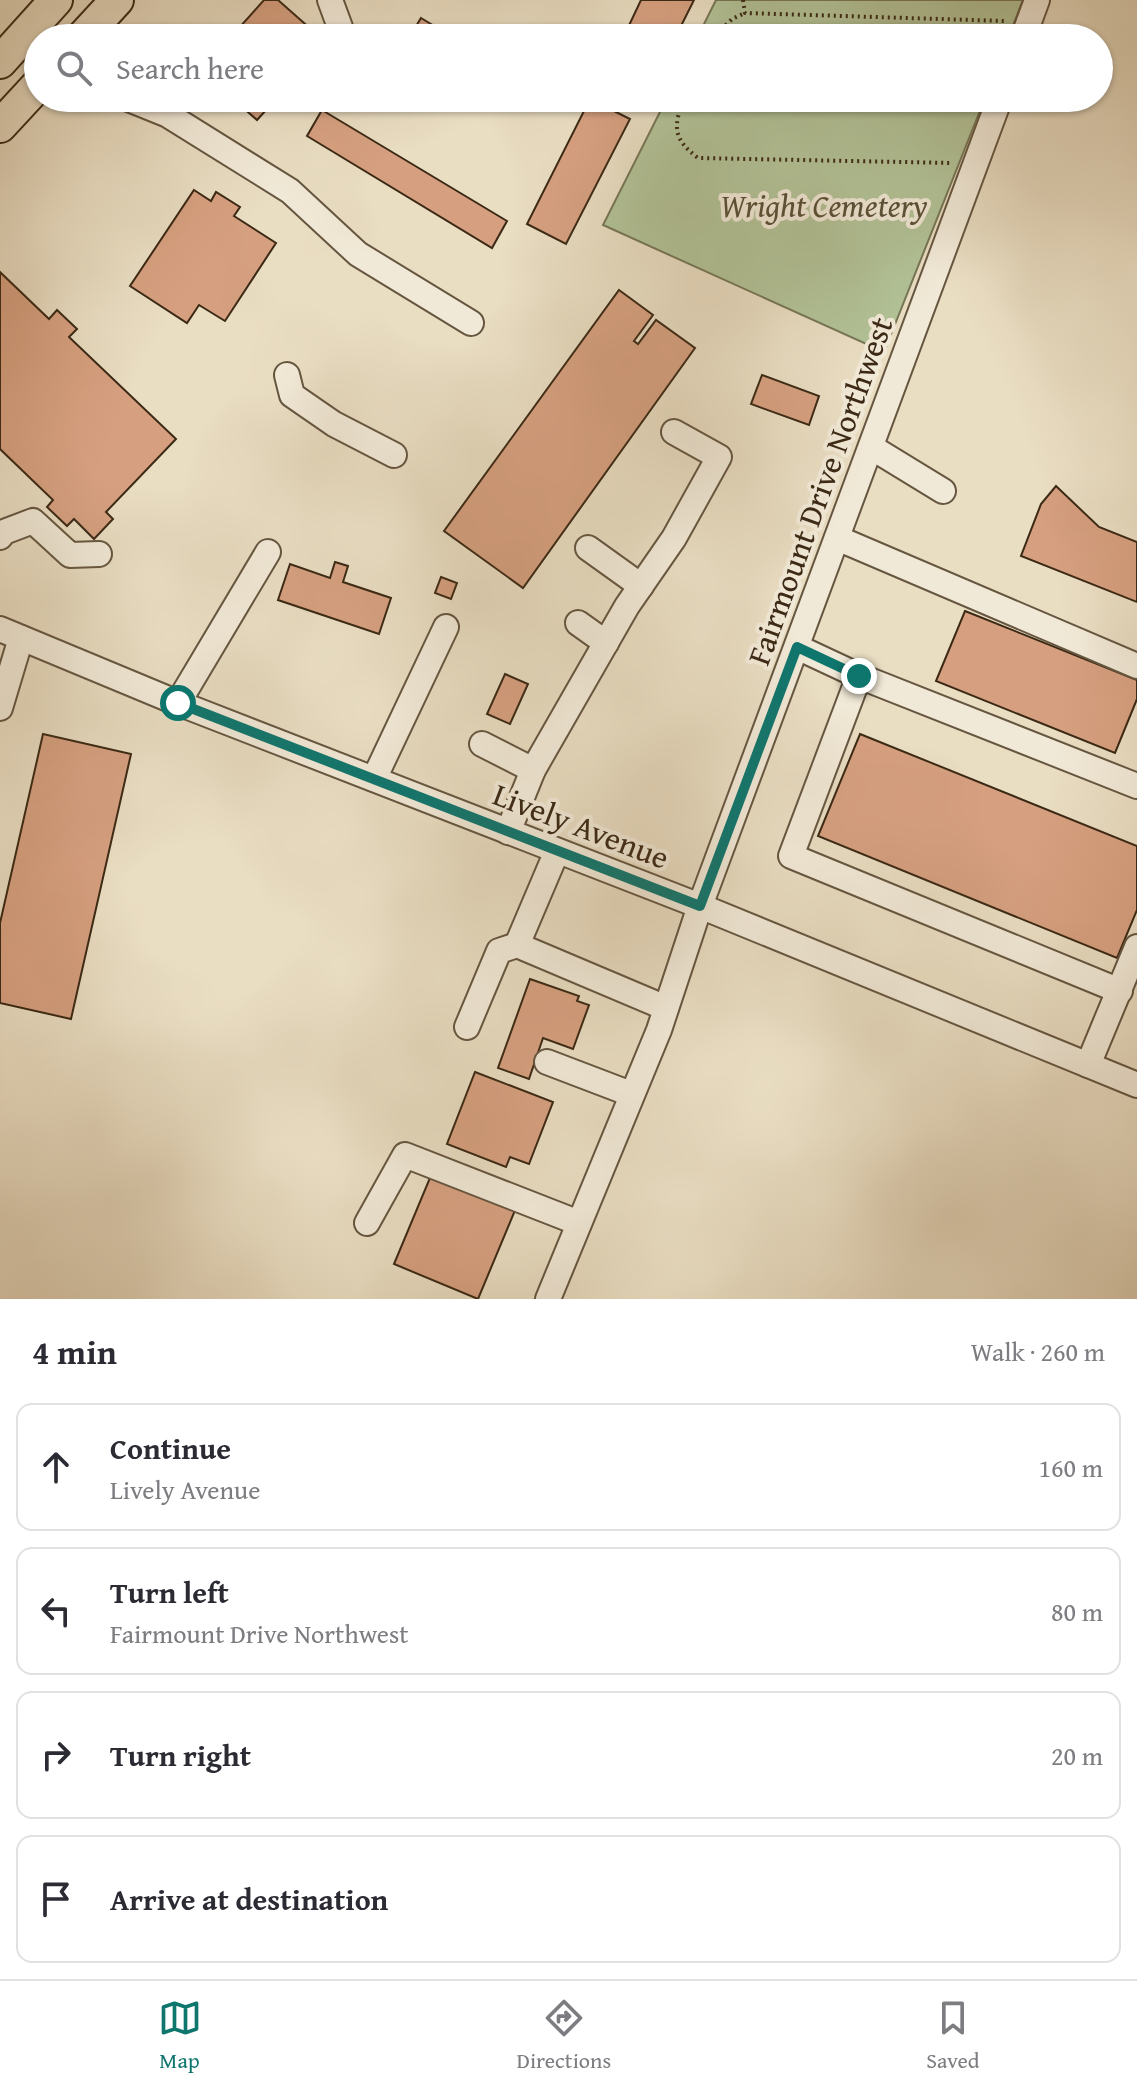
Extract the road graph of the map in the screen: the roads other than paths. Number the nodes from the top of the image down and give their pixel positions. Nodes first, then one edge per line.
1 (117, 0) edge
2 (330, 0) edge
3 (54, 1) edge
4 (34, 24) edge
5 (95, 24) edge
6 (339, 24) edge
7 (24, 35) edge
8 (0, 62) edge
9 (24, 100) edge
10 (161, 112) edge
11 (995, 112) edge
12 (0, 126) edge
13 (471, 323) dead end
14 (287, 375) dead end
15 (674, 432) dead end
16 (871, 447) junction
17 (394, 455) dead end
18 (943, 491) dead end
19 (0, 537) edge
20 (837, 538) junction
21 (588, 548) dead end
22 (268, 552) dead end
23 (99, 554) dead end
24 (641, 586) junction
25 (578, 623) dead end
26 (446, 627) dead end
27 (10, 634) edge
28 (606, 643) junction
29 (797, 647) junction
30 (1137, 666) edge
31 (859, 676) junction
32 (178, 703) junction
33 (0, 708) edge
34 (482, 744) dead end
35 (533, 770) junction
36 (374, 779) junction
37 (1137, 786) edge
38 (508, 832) junction
39 (557, 851) junction
40 (700, 906) junction
41 (517, 945) junction
42 (1137, 947) edge
43 (1120, 991) junction
44 (666, 1008) junction
45 (467, 1027) dead end
46 (547, 1062) dead end
47 (1088, 1065) junction
48 (1137, 1085) edge
49 (631, 1094) junction
50 (367, 1223) dead end
51 (579, 1223) junction
52 (548, 1299) edge

1 - 5 main road
2 - 6 street
3 - 4 main road
7 - 8 main road
9 - 12 main road
10 - 13 street
11 - 16 street, Fairmount Drive Northwest
14 - 17 street
15 - 24 street
16 - 18 street
16 - 20 street, Fairmount Drive Northwest
19 - 23 street
20 - 29 street, Fairmount Drive Northwest
20 - 30 street
21 - 24 street
22 - 32 street
24 - 28 street
25 - 28 street
26 - 36 street
27 - 32 street, Lively Avenue
27 - 33 street
28 - 35 street
29 - 31 street
29 - 40 street, Fairmount Drive Northwest
31 - 37 street
31 - 43 street
32 - 36 street, Lively Avenue
34 - 35 street
35 - 38 street
36 - 38 street, Lively Avenue
38 - 39 street, Lively Avenue
39 - 40 street, Lively Avenue
39 - 41 street
40 - 44 street, Fairmount Drive Northwest
40 - 47 street, Lively Avenue
41 - 44 street
41 - 45 street
42 - 43 street
43 - 47 street
44 - 49 street, Fairmount Drive Northwest
46 - 49 street
47 - 48 street, Lively Avenue
49 - 51 street, Fairmount Drive Northwest
50 - 51 street
51 - 52 street, Fairmount Drive Northwest

